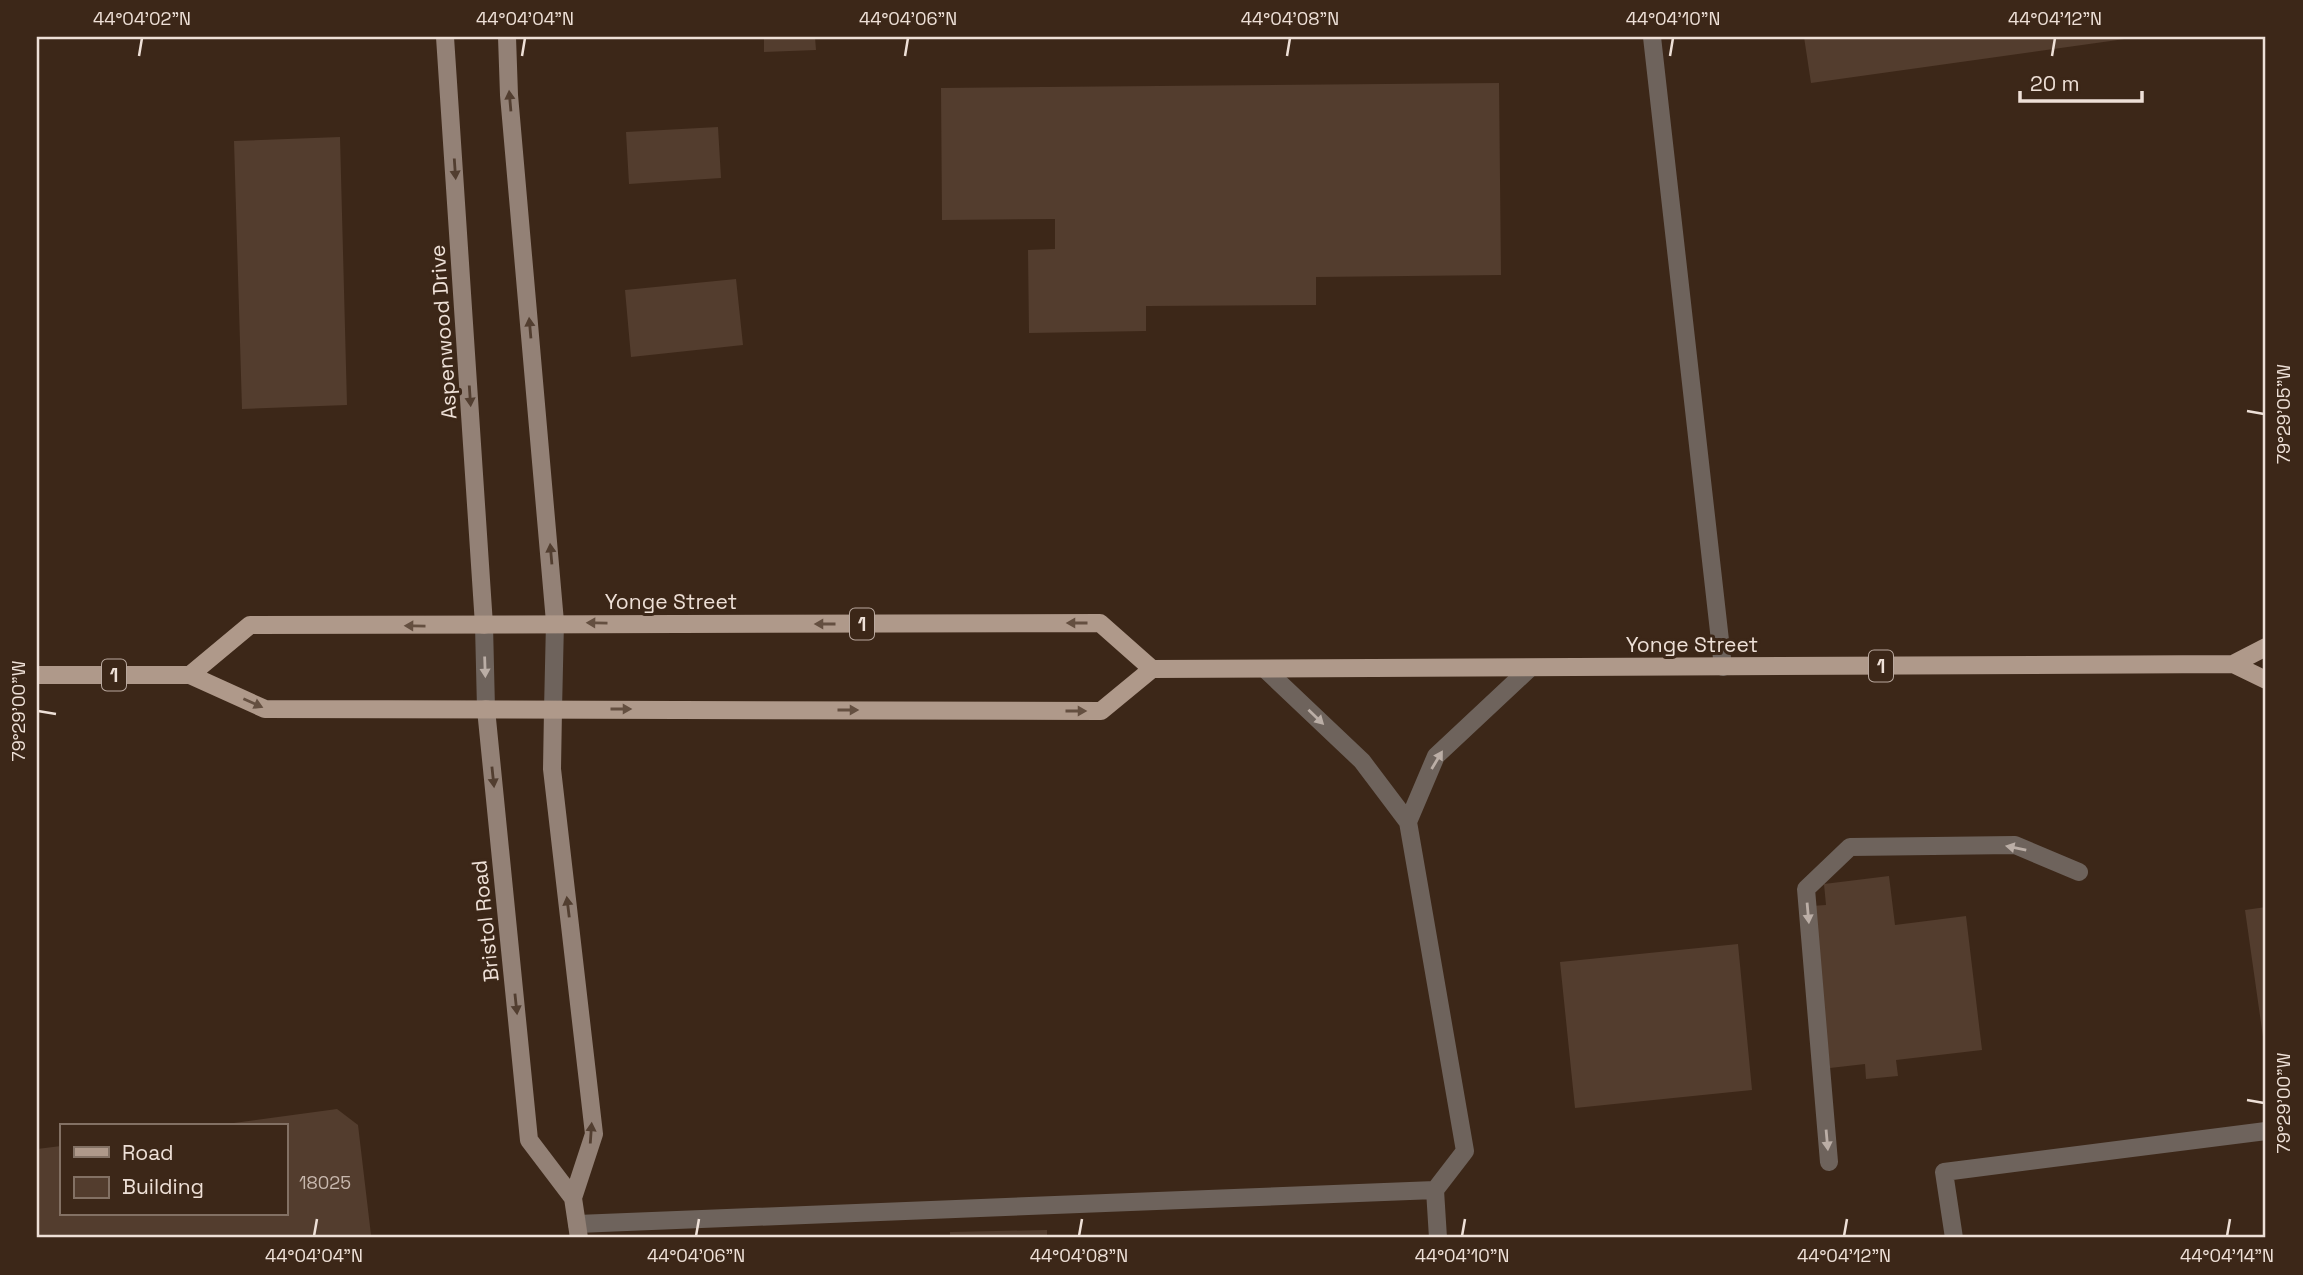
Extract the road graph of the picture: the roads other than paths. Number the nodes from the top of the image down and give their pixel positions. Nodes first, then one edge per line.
1 (445, 37) edge
2 (506, 37) edge
3 (1652, 37) edge
4 (555, 622) junction
5 (484, 625) junction
6 (2266, 647) edge
7 (2233, 664) junction
8 (1723, 667) junction
9 (1530, 668) junction
10 (1152, 669) junction
11 (1266, 670) junction
12 (37, 675) edge
13 (190, 675) junction
14 (2266, 680) edge
15 (486, 709) junction
16 (553, 710) junction
17 (1408, 822) junction
18 (2079, 872) dead end
19 (2266, 1131) edge
20 (1829, 1162) dead end
21 (1435, 1190) junction
22 (573, 1198) junction
23 (578, 1231) edge
24 (1438, 1238) edge
25 (1954, 1238) edge

1 -> 5 street, Aspenwood Drive
4 -> 2 street
3 - 8 street
4 - 5 main road, Yonge Street / 1
10 -> 4 main road, Yonge Street / 1
4 - 16 street, Bristol Road
5 -> 13 main road, Yonge Street / 1
5 -> 15 street, Bristol Road
6 - 7 main road, Yonge Street / 1
7 - 8 main road, Yonge Street / 1
7 - 14 main road, Yonge Street / 1
8 - 9 main road, Yonge Street / 1
9 - 11 main road, Yonge Street / 1
17 -> 9 street
10 - 11 main road, Yonge Street / 1
16 -> 10 main road, 1
11 -> 17 street
12 - 13 main road, 1
13 -> 15 main road, 1
15 - 16 main road, 1
15 -> 22 street, Bristol Road
22 -> 16 street, Bristol Road
17 - 21 street
18 -> 20 street
19 - 25 street
21 - 23 street
21 - 24 street
22 - 23 street, Bristol Road

